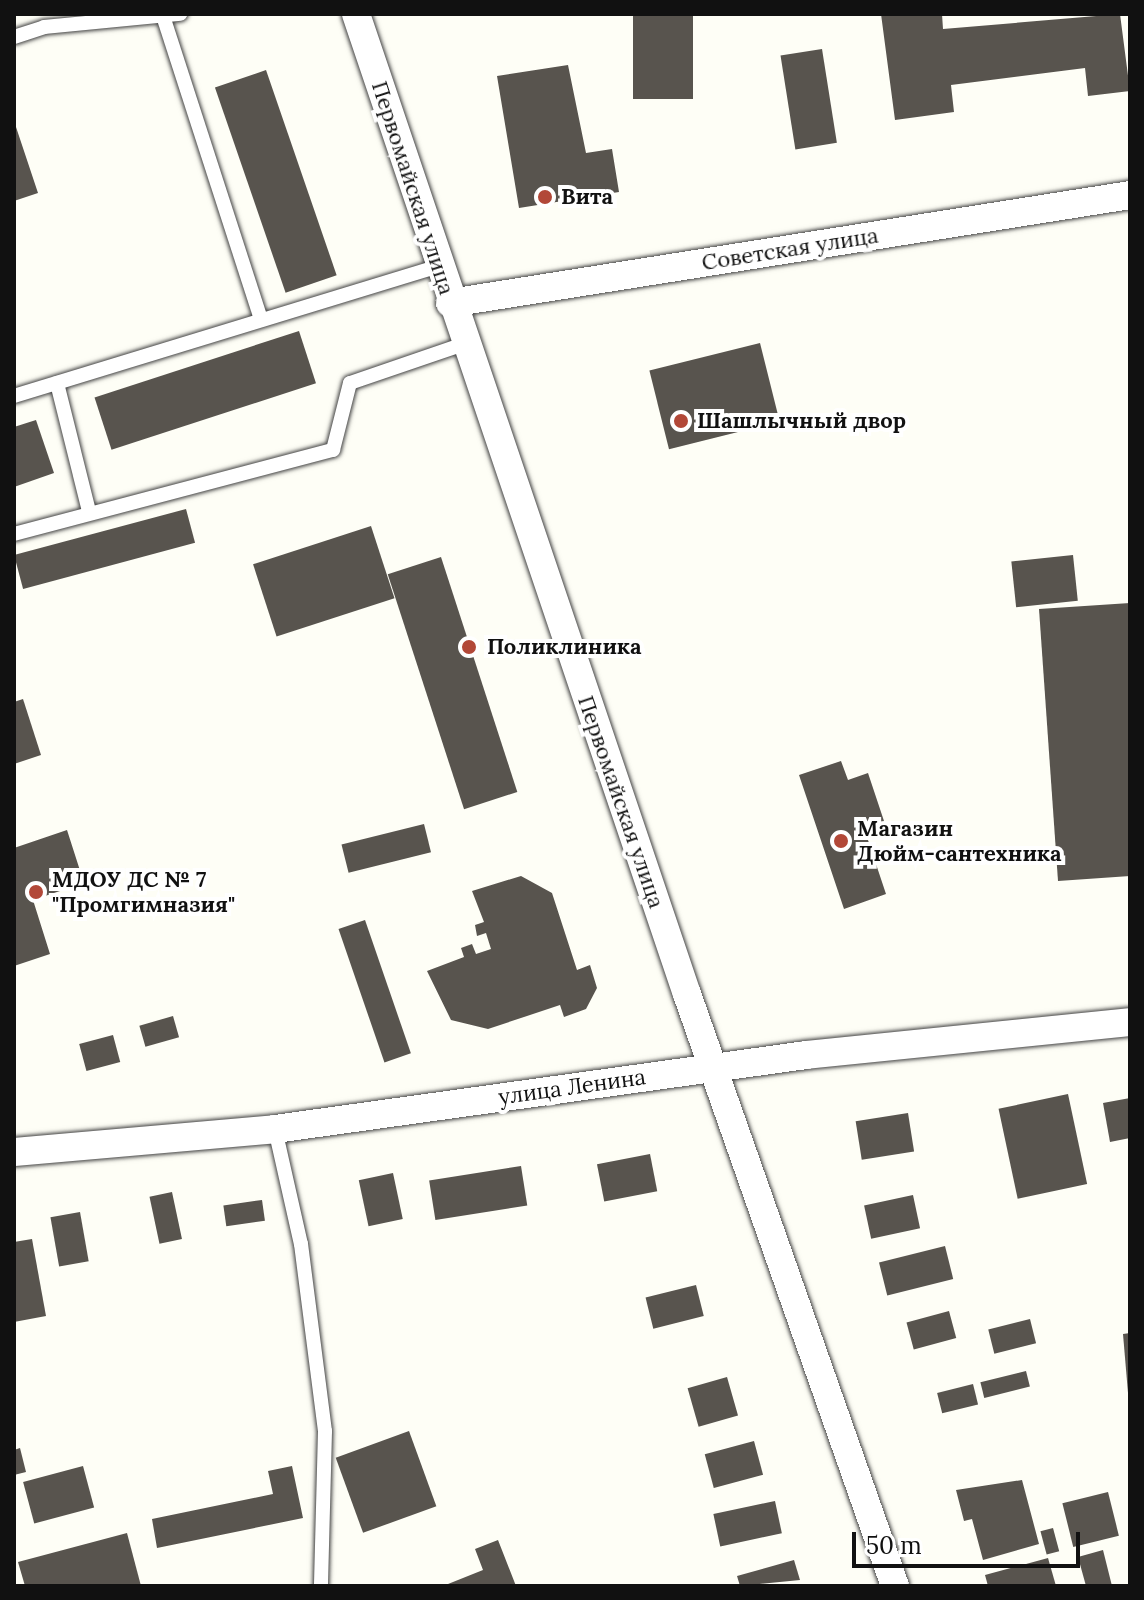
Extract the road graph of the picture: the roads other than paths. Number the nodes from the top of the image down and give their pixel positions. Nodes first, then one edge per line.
1 (180, 14) edge
2 (356, 14) edge
3 (164, 19) junction
4 (14, 37) edge
5 (1130, 195) edge
6 (439, 266) junction
7 (450, 303) junction
8 (261, 319) junction
9 (464, 344) junction
10 (57, 383) junction
11 (14, 396) edge
12 (89, 511) junction
13 (14, 534) edge
14 (1130, 1022) edge
15 (713, 1068) junction
16 (275, 1129) junction
17 (14, 1152) edge
18 (321, 1586) edge
19 (895, 1586) edge

1 - 3 lane
2 - 6 street, Первомайская улица
3 - 4 lane
3 - 8 lane
5 - 7 street, Советская улица
6 - 7 street, Первомайская улица
6 - 8 lane
7 - 9 street, Первомайская улица
8 - 10 lane
9 - 12 lane
9 - 15 street, Первомайская улица
10 - 11 lane
10 - 12 lane
12 - 13 lane
14 - 15 street, улица Ленина
15 - 16 street, улица Ленина
15 - 19 street, Первомайская улица
16 - 17 street, улица Ленина
16 - 18 lane

